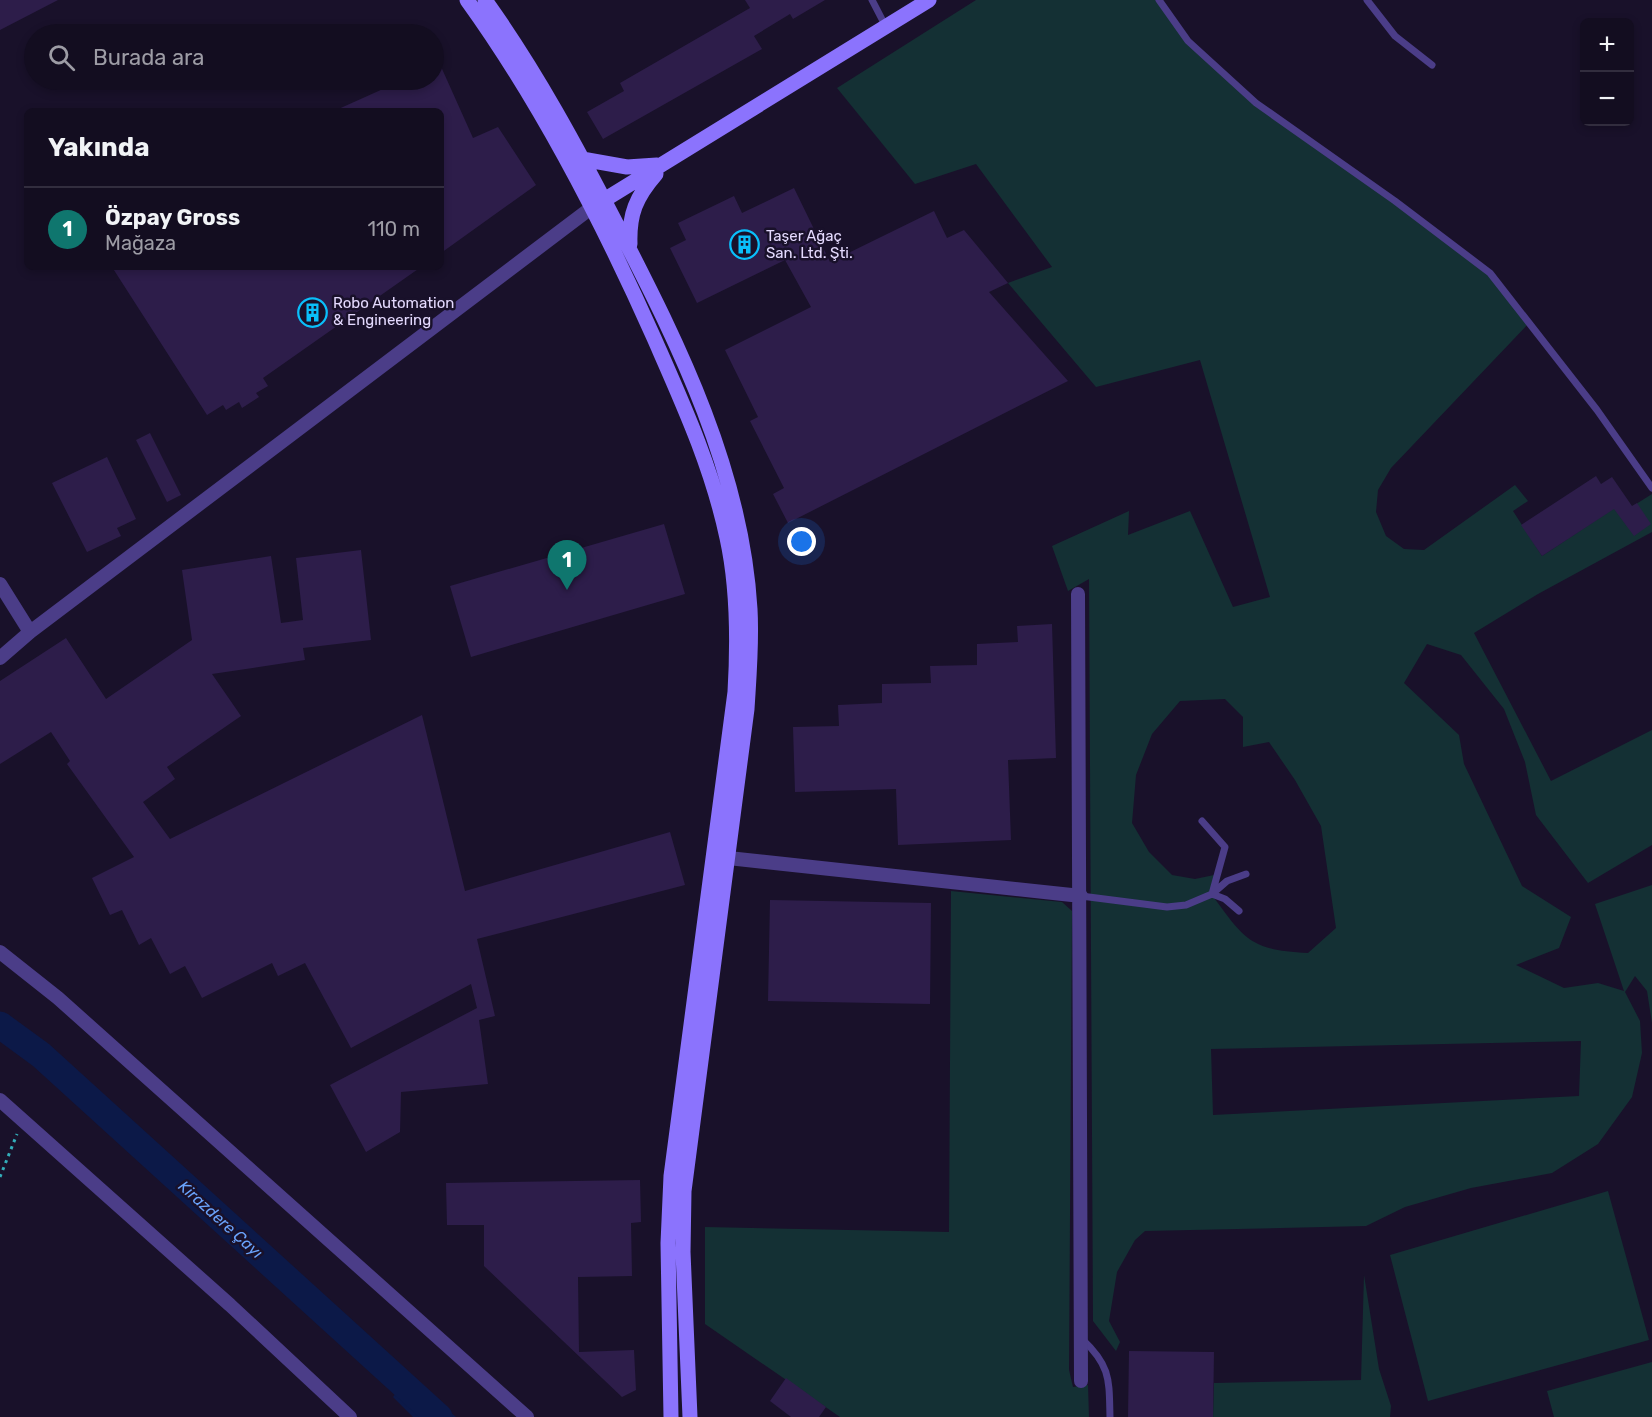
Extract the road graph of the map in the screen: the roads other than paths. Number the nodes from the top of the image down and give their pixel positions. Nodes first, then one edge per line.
1 (467, 0) edge
2 (485, 0) edge
3 (872, 0) edge
4 (929, 0) edge
5 (1159, 0) edge
6 (1367, 0) edge
7 (886, 27) junction
8 (1432, 65) dead end
9 (582, 159) junction
10 (663, 165) junction
11 (598, 204) junction
12 (631, 251) junction
13 (1652, 488) edge
14 (0, 584) edge
15 (1078, 594) dead end
16 (30, 632) junction
17 (0, 658) edge
18 (1202, 820) dead end
19 (721, 857) junction
20 (1246, 874) dead end
21 (1212, 894) junction
22 (1081, 897) junction
23 (1239, 911) dead end
24 (0, 952) edge
25 (0, 1100) edge
26 (1081, 1338) junction
27 (1081, 1381) dead end
28 (350, 1417) edge
29 (527, 1417) edge
30 (671, 1417) edge
31 (690, 1417) edge
32 (1110, 1417) edge

1 - 11 main road
2 - 9 main road
3 - 7 lane
4 - 7 main road
5 - 13 lane
6 - 8 lane
7 - 10 main road
9 - 10 main road
9 - 11 main road
10 - 11 main road
10 - 12 main road
11 - 12 main road
11 - 16 street
11 - 19 main road
12 - 19 main road
14 - 16 street
15 - 22 street
16 - 17 street
18 - 21 lane
19 - 22 street
19 - 30 main road
19 - 31 main road
20 - 21 lane
21 - 22 lane
21 - 23 lane
22 - 26 street
24 - 29 street
25 - 28 street
26 - 27 street
26 - 32 lane

